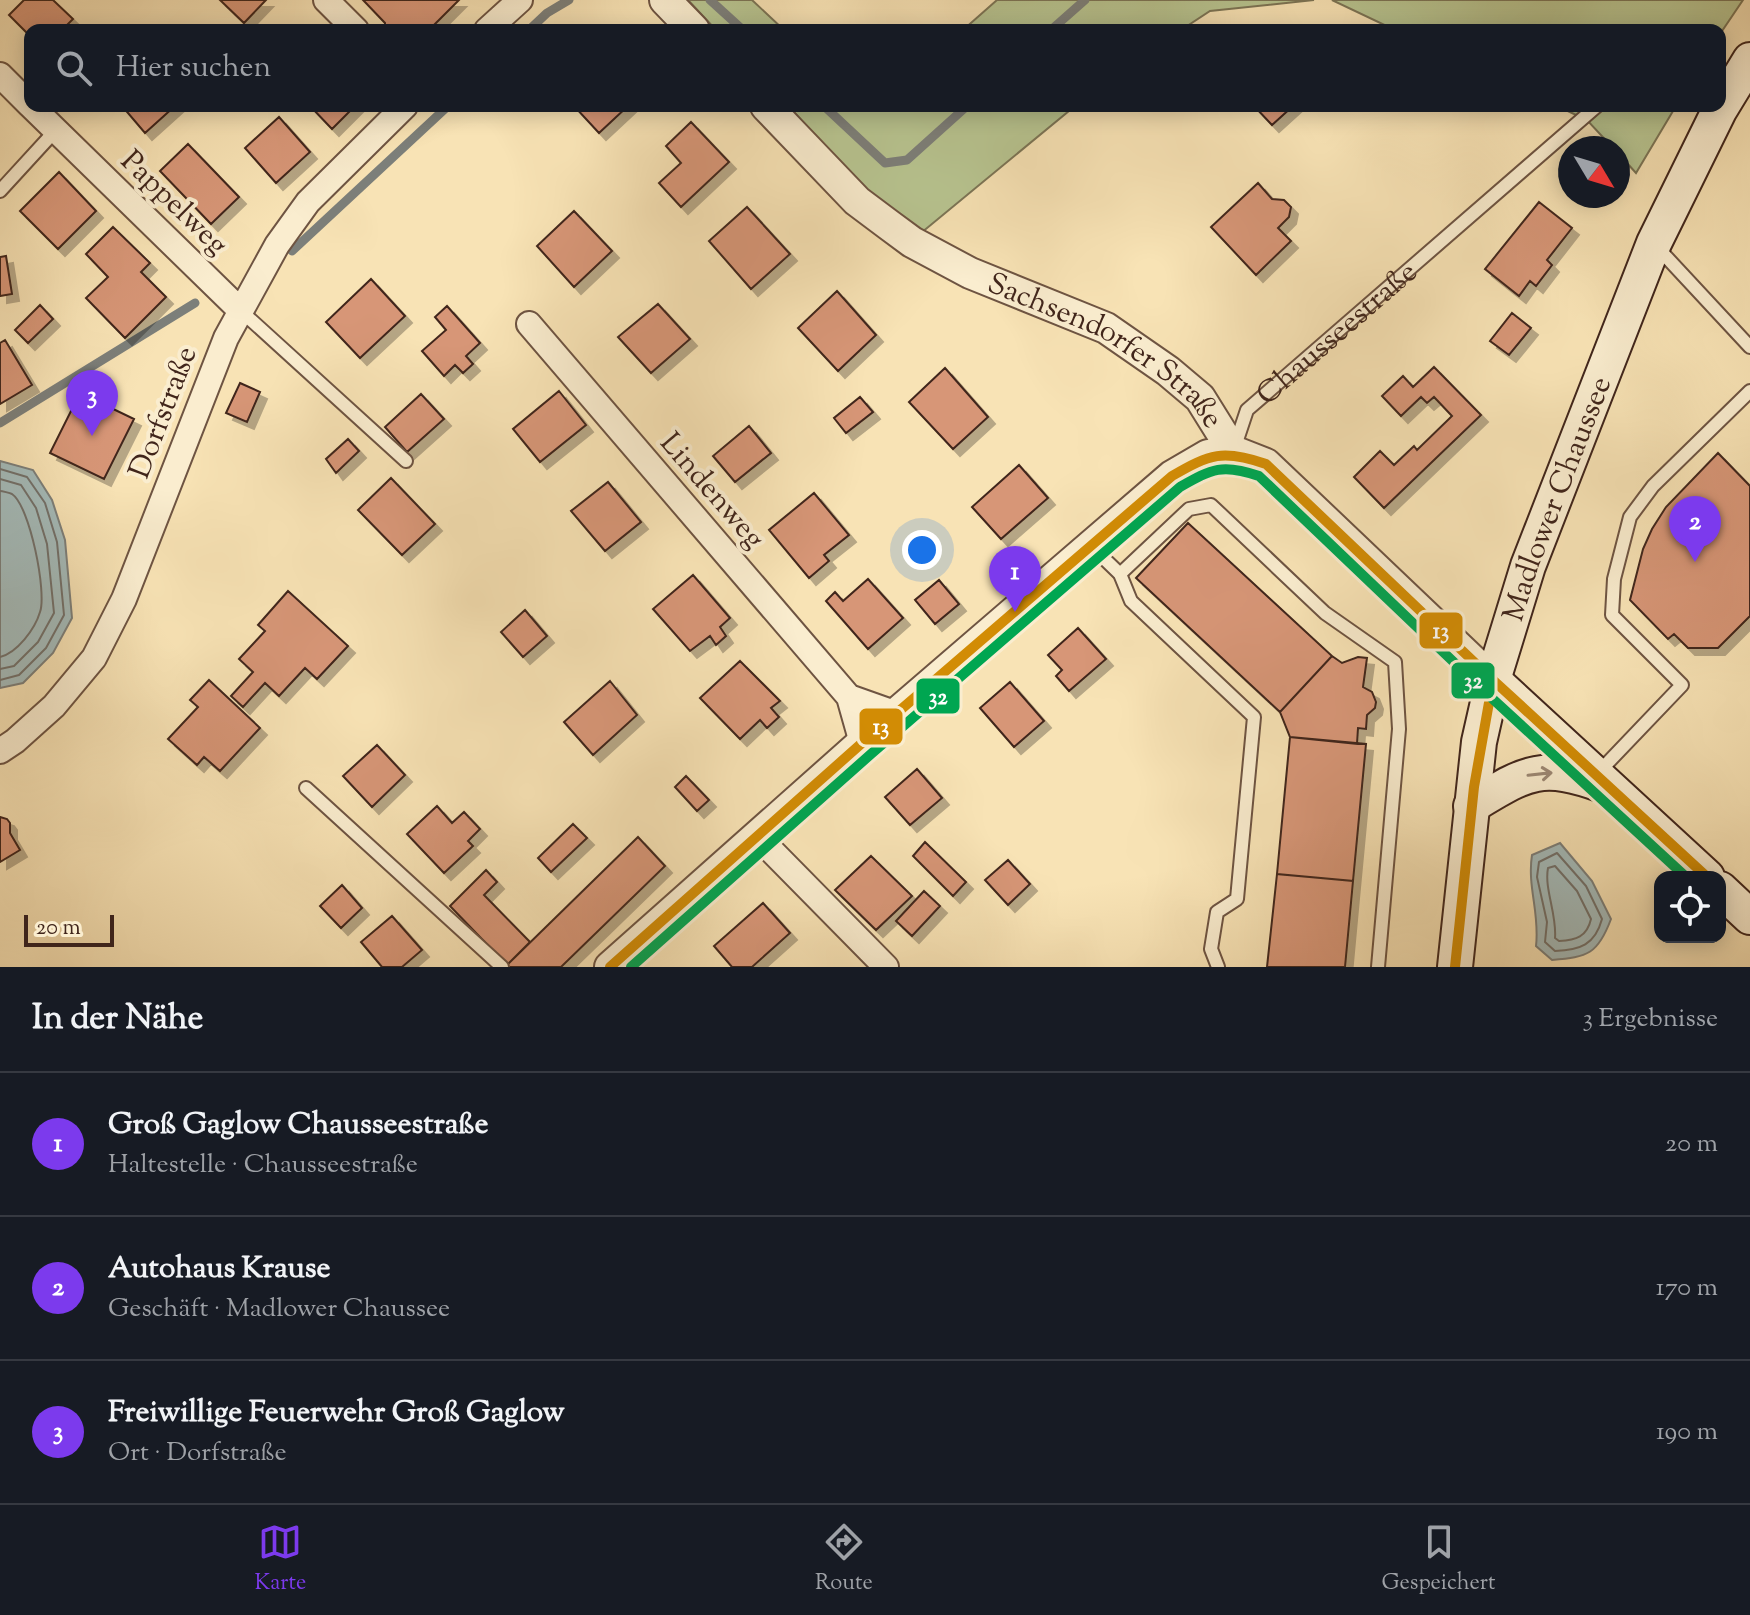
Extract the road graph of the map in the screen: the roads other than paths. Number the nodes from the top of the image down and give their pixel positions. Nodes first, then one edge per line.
1 (326, 0) edge
2 (520, 0) edge
3 (665, 0) edge
4 (350, 24) edge
5 (494, 24) edge
6 (688, 24) edge
7 (1750, 60) edge
8 (0, 75) edge
9 (1726, 99) edge
10 (24, 100) edge
11 (36, 112) edge
12 (399, 112) edge
13 (772, 112) edge
14 (1590, 112) edge
15 (1719, 112) edge
16 (55, 131) junction
17 (0, 191) edge
18 (1654, 243) junction
19 (240, 310) junction
20 (529, 324) dead end
21 (1750, 347) edge
22 (1750, 391) edge
23 (1233, 451) junction
24 (406, 461) dead end
25 (1091, 546) junction
26 (1120, 574) junction
27 (1493, 680) junction
28 (849, 697) junction
29 (897, 714) junction
30 (862, 743) junction
31 (0, 751) edge
32 (1606, 782) junction
33 (306, 788) dead end
34 (1471, 806) junction
35 (758, 837) junction
36 (1701, 871) edge
37 (1726, 895) edge
38 (1750, 917) edge
39 (502, 967) edge
40 (610, 967) edge
41 (886, 967) edge
42 (1218, 967) edge
43 (1378, 967) edge
44 (1455, 967) edge

1 - 4 street
2 - 5 street
3 - 6 street
7 - 9 main road, Madlower Chaussee
8 - 10 street, Pappelweg
11 - 16 street, Pappelweg
12 - 19 street, Dorfstraße
13 - 23 street, Sachsendorfer Straße
14 - 23 lane, Chausseestraße
15 - 18 main road, Madlower Chaussee
16 - 17 lane
16 - 19 street, Pappelweg
18 - 21 lane
18 - 27 main road, Madlower Chaussee
19 - 24 lane
19 - 31 street, Dorfstraße
20 - 28 street, Lindenweg
22 - 32 lane
23 - 25 street
23 - 27 street, Sachsendorfer Straße
25 - 26 lane
25 - 29 street
26 - 42 lane
26 - 43 lane
27 - 32 main road, Sachsendorfer Straße
27 - 34 main road, Madlower Chaussee
28 - 29 street, Lindenweg
28 - 30 street, Lindenweg
29 - 30 street
30 - 35 street
34 -> 32 main road
32 - 36 main road, Sachsendorfer Straße
33 - 39 lane
34 - 44 main road, Madlower Chaussee
35 - 40 street
35 - 41 street
37 - 38 main road

